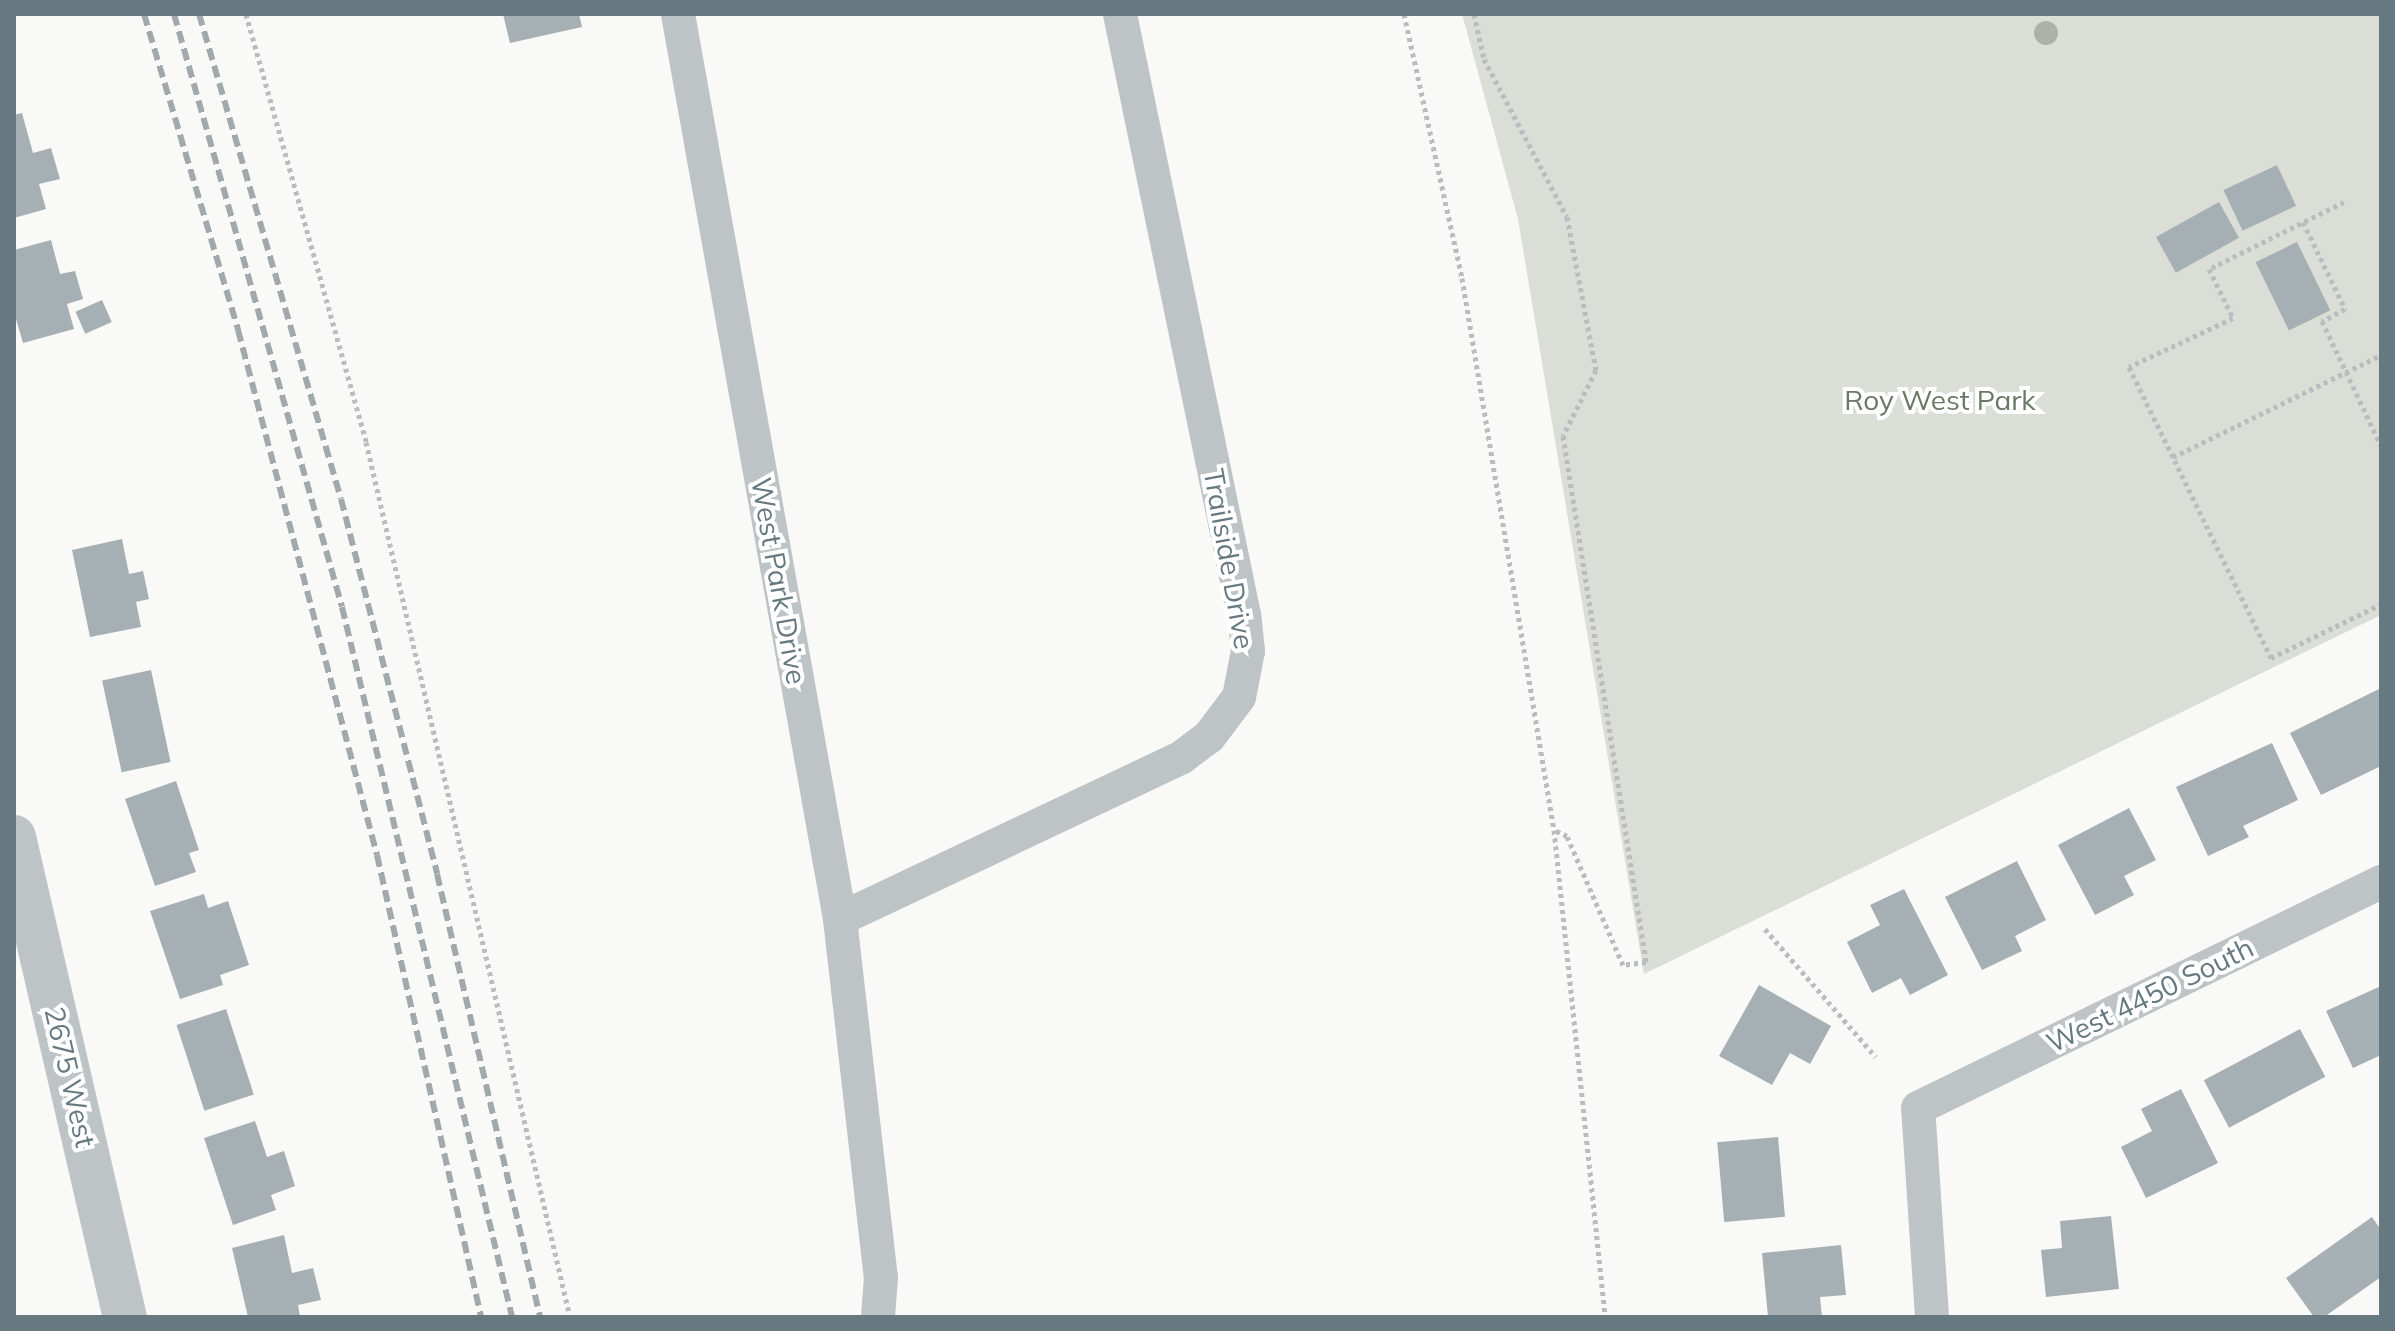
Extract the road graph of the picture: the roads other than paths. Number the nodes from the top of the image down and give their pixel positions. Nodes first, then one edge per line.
1 (678, 14) edge
2 (1120, 14) edge
3 (15, 844) edge
4 (2381, 882) edge
5 (840, 919) junction
6 (125, 1317) edge
7 (878, 1317) edge
8 (1932, 1317) edge

1 - 5 street, West Park Drive
2 - 5 street, Trailside Drive
3 - 6 street, 2675 West
4 - 8 street, West 4450 South
5 - 7 street, West Park Drive

